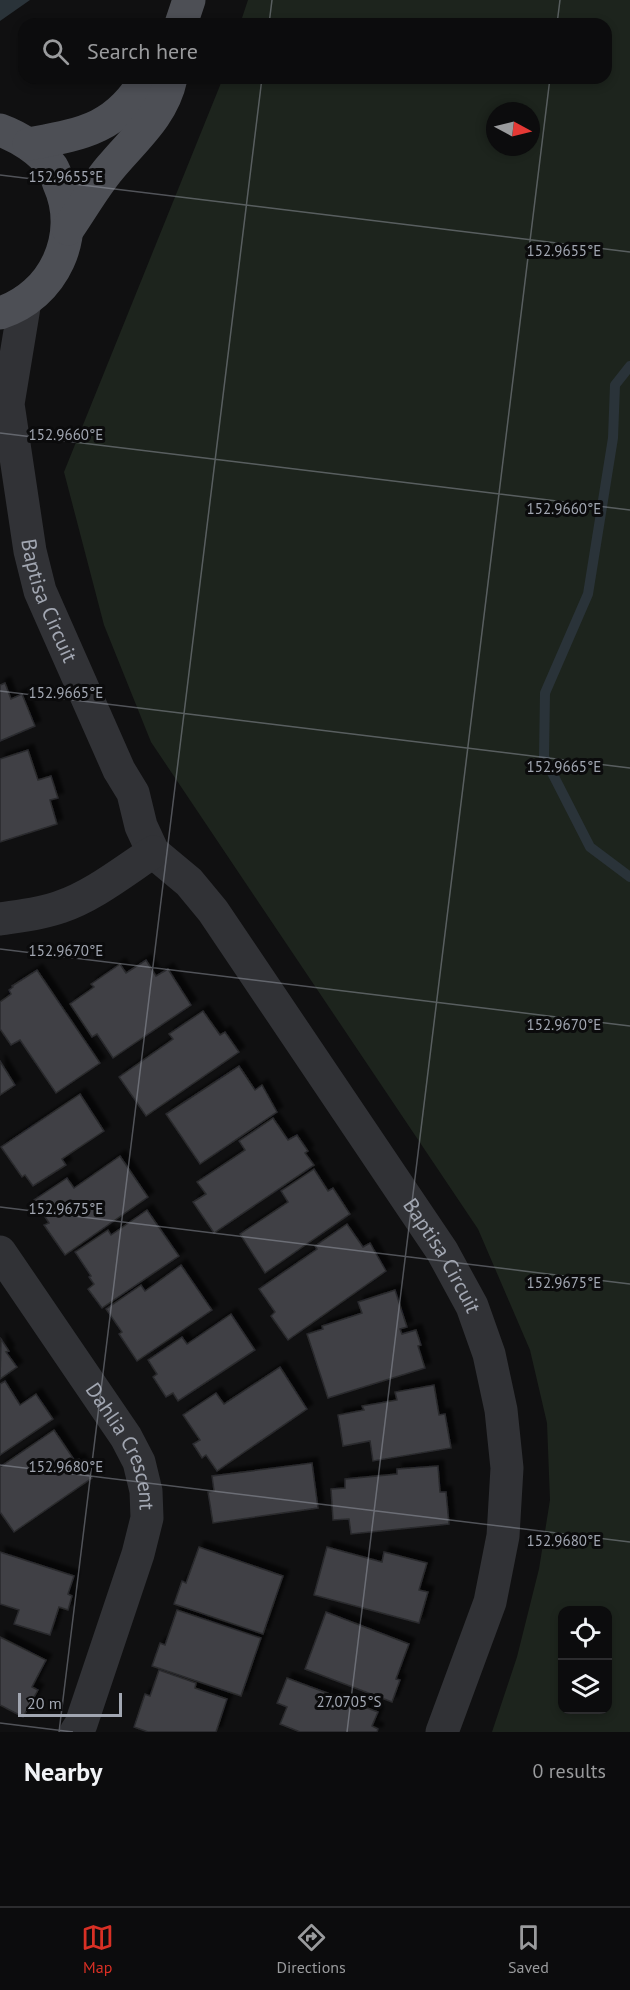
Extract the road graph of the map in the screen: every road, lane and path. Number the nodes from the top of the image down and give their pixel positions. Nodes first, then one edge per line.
1 (189, 0) edge
2 (184, 18) edge
3 (142, 84) edge
4 (169, 84) edge
5 (14, 137) edge
6 (68, 229) junction
7 (12, 307) edge
8 (4, 399) edge
9 (153, 852) junction
10 (0, 919) edge
11 (0, 1252) edge
12 (76, 1732) edge
13 (442, 1732) edge

1 - 2 main road
3 - 5 main road
4 - 6 main road
5 - 6 main road
6 - 7 main road
7 - 8 street, Baptisa Circuit
8 - 9 street, Baptisa Circuit
9 - 10 street
9 - 13 street, Baptisa Circuit
11 - 12 street, Dahlia Crescent

